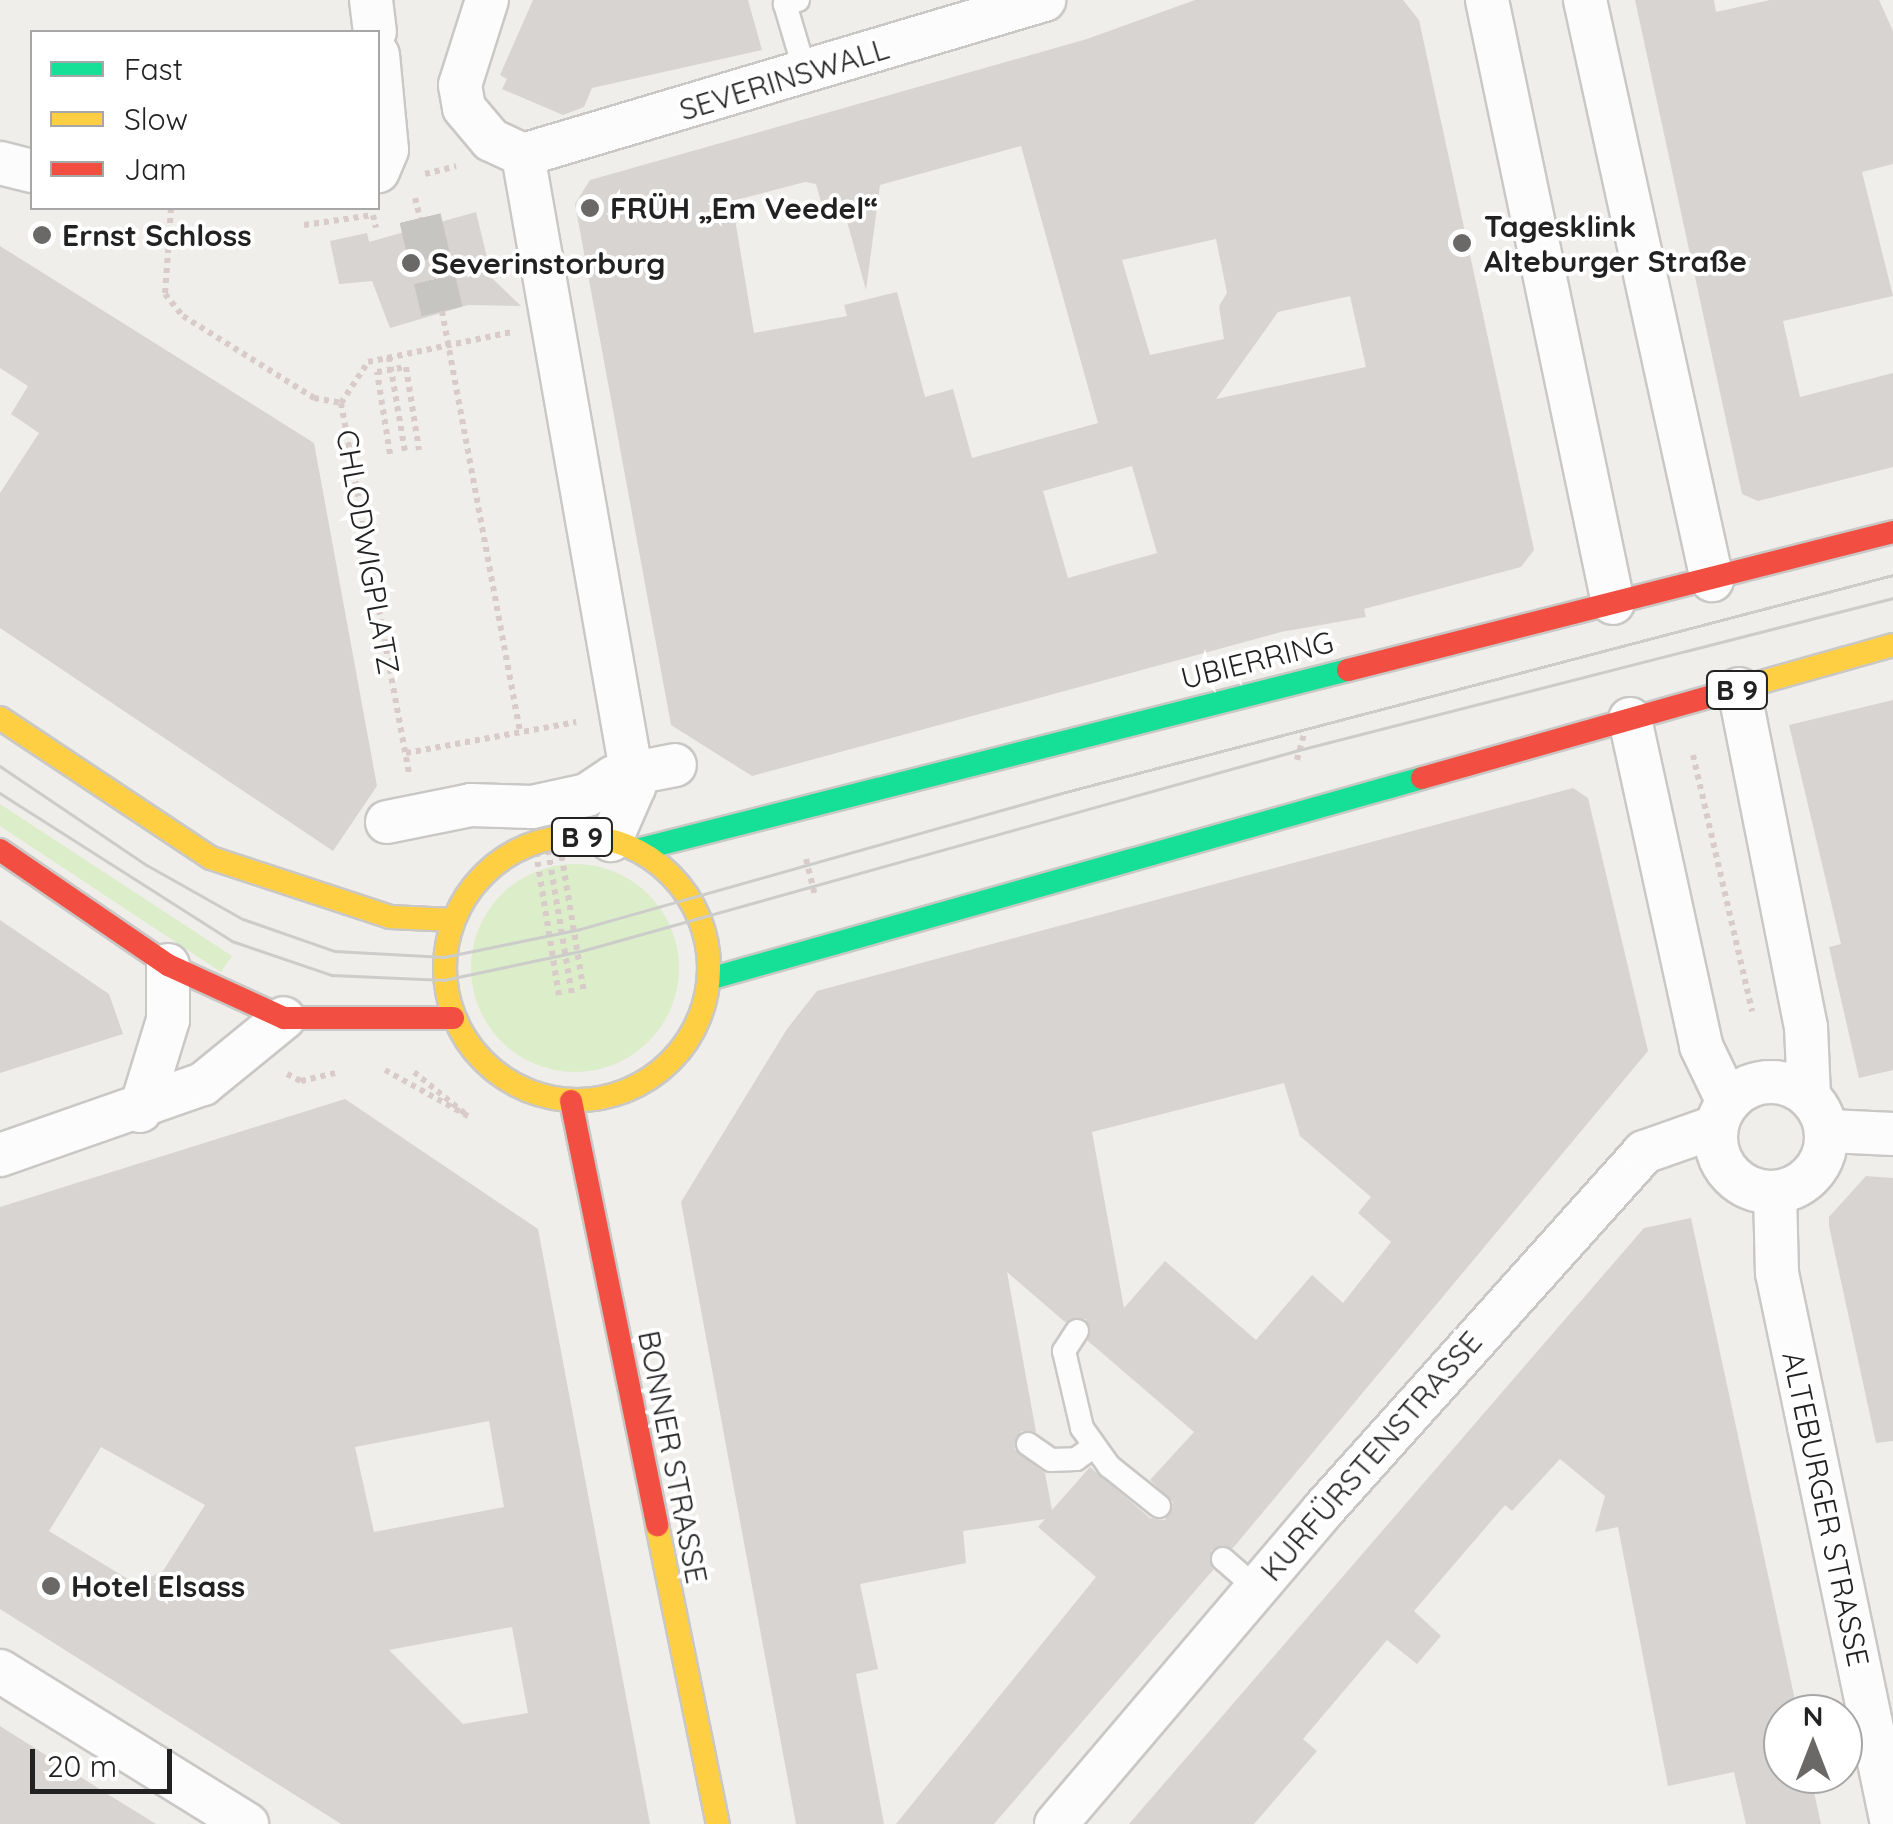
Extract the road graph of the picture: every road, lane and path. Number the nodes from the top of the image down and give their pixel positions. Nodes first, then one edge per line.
1 (371, 0) edge
2 (486, 0) edge
3 (798, 0) edge
4 (1044, 0) edge
5 (1487, 0) edge
6 (1585, 0) edge
7 (375, 30) edge
8 (806, 74) junction
9 (380, 76) edge
10 (523, 155) junction
11 (0, 164) edge
12 (380, 168) edge
13 (30, 171) edge
14 (171, 210) edge
15 (358, 218) dead end
16 (304, 225) dead end
17 (442, 311) tunnel mouth
18 (552, 323) junction
19 (449, 345) junction
20 (390, 357) junction
21 (392, 369) junction
22 (341, 403) junction
23 (418, 450) dead end
24 (404, 452) dead end
25 (390, 454) dead end
26 (1893, 532) edge
27 (1712, 580) junction
28 (1614, 604) junction
29 (1893, 644) edge
30 (1739, 690) junction
31 (621, 713) junction
32 (0, 718) edge
33 (1630, 719) junction
34 (1305, 728) dead end
35 (1691, 748) dead end
36 (406, 753) junction
37 (676, 765) dead end
38 (632, 774) junction
39 (1297, 776) dead end
40 (532, 800) junction
41 (402, 819) joint
42 (559, 841) dead end
43 (624, 845) junction
44 (0, 850) edge
45 (803, 851) dead end
46 (817, 902) dead end
47 (453, 920) junction
48 (168, 965) junction
49 (709, 980) junction
50 (584, 993) dead end
51 (572, 994) dead end
52 (559, 996) dead end
53 (284, 1018) junction
54 (453, 1018) junction
55 (402, 1064) dead end
56 (384, 1070) dead end
57 (1765, 1080) junction
58 (571, 1101) junction
59 (140, 1111) junction
60 (1721, 1114) junction
61 (1819, 1114) junction
62 (1893, 1134) edge
63 (0, 1155) edge
64 (1774, 1192) junction
65 (1077, 1331) dead end
66 (1028, 1444) dead end
67 (1089, 1450) dead end
68 (1159, 1506) dead end
69 (1223, 1559) dead end
70 (1256, 1587) junction
71 (0, 1671) edge
72 (246, 1824) edge
73 (718, 1824) edge
74 (1056, 1824) edge
75 (1892, 1824) edge

1 - 7 street
2 - 10 street
3 - 8 lane
4 - 8 street, SEVERINSWALL
5 - 28 street
6 - 27 street
8 - 10 street, SEVERINSWALL
9 - 12 street
10 - 18 street
11 - 13 street
14 - 22 path, CHLODWIGPLATZ
15 - 16 path
17 - 19 path
18 - 19 path
18 - 31 street
19 - 20 path
19 - 40 path
20 - 21 path
20 - 22 path
21 - 23 path
21 - 24 path
21 - 25 path
22 - 36 path, CHLODWIGPLATZ
26 - 27 main road, UBIERRING / B 9
27 - 28 main road, UBIERRING / B 9
28 - 43 main road, UBIERRING / B 9
29 - 30 main road, B 9
30 - 33 main road, B 9
30 - 61 street
31 - 38 street
31 - 40 path
32 - 47 main road
33 - 49 main road, B 9
33 - 60 street
34 - 39 path
35 - 57 path
36 - 40 path
36 - 41 path, CHLODWIGPLATZ
37 - 38 street
38 - 40 street
38 - 43 street
40 - 41 street
40 - 51 path
40 - 52 path
42 - 50 path
43 - 47 main road, B 9
43 - 49 main road, B 9
44 - 48 main road
45 - 46 path
47 - 54 main road, B 9
48 - 53 main road
48 - 59 street
49 - 58 main road, B 9
53 - 54 main road
53 - 59 street
54 - 58 main road, B 9
55 - 56 path
57 - 60 street
57 - 61 street
58 - 73 main road, BONNER STRASSE
59 - 63 street
60 - 64 street
60 - 70 street, KURFÜRSTENSTRASSE
61 - 62 street
61 - 64 street
64 - 75 street, ALTEBURGER STRASSE
65 - 68 lane
66 - 67 lane
69 - 70 lane
70 - 74 street, KURFÜRSTENSTRASSE
71 - 72 street

